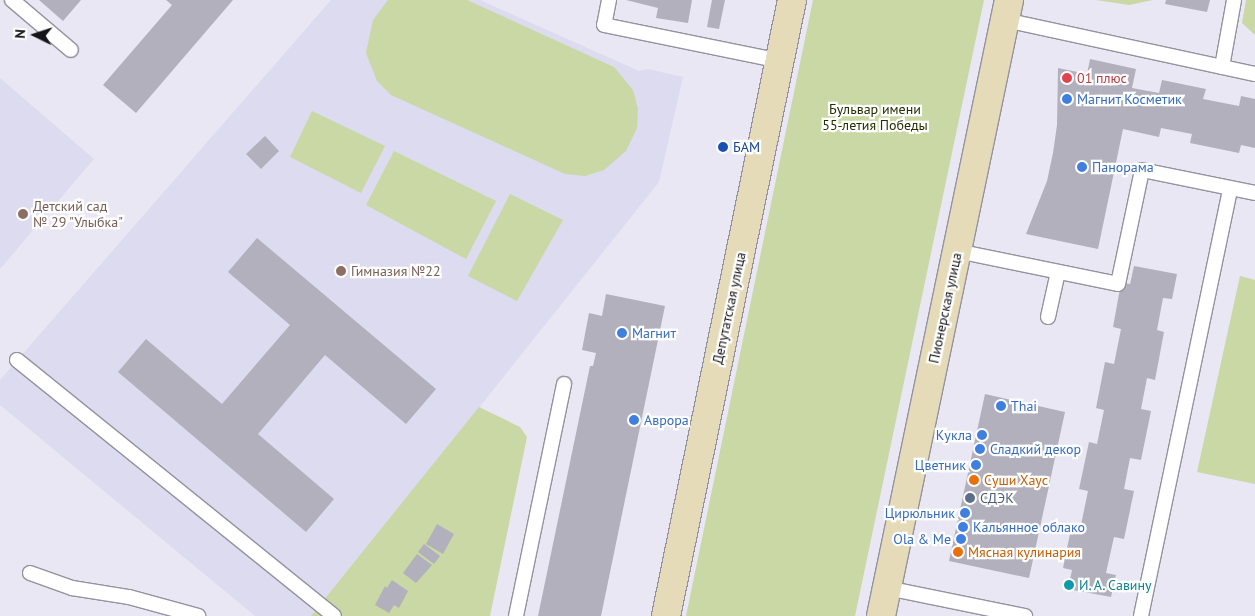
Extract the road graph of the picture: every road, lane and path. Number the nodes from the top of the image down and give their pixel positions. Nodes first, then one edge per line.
1 (12, 0) edge
2 (608, 0) edge
3 (792, 0) edge
4 (1234, 0) edge
5 (1007, 10) edge
6 (71, 50) dead end
7 (780, 61) junction
8 (1222, 67) junction
9 (1255, 74) edge
10 (1230, 189) junction
11 (1255, 193) edge
12 (957, 251) junction
13 (1058, 272) junction
14 (1048, 317) dead end
15 (18, 360) dead end
16 (564, 384) dead end
17 (30, 573) dead end
18 (887, 588) junction
19 (198, 616) edge
20 (334, 616) edge
21 (516, 616) edge
22 (666, 616) edge
23 (881, 616) edge
24 (1025, 616) edge
25 (1141, 616) edge

1 - 6 lane
2 - 7 lane
3 - 7 main road, Депутатская улица
4 - 8 lane
5 - 8 lane
5 - 12 main road, Пионерская улица
7 - 22 main road, Депутатская улица
8 - 9 lane
10 - 11 lane
10 - 13 lane
10 - 25 lane
12 - 13 lane
12 - 18 main road, Пионерская улица
13 - 14 lane
15 - 20 lane
16 - 21 lane
17 - 19 lane
18 - 23 main road, Пионерская улица
18 - 24 lane

